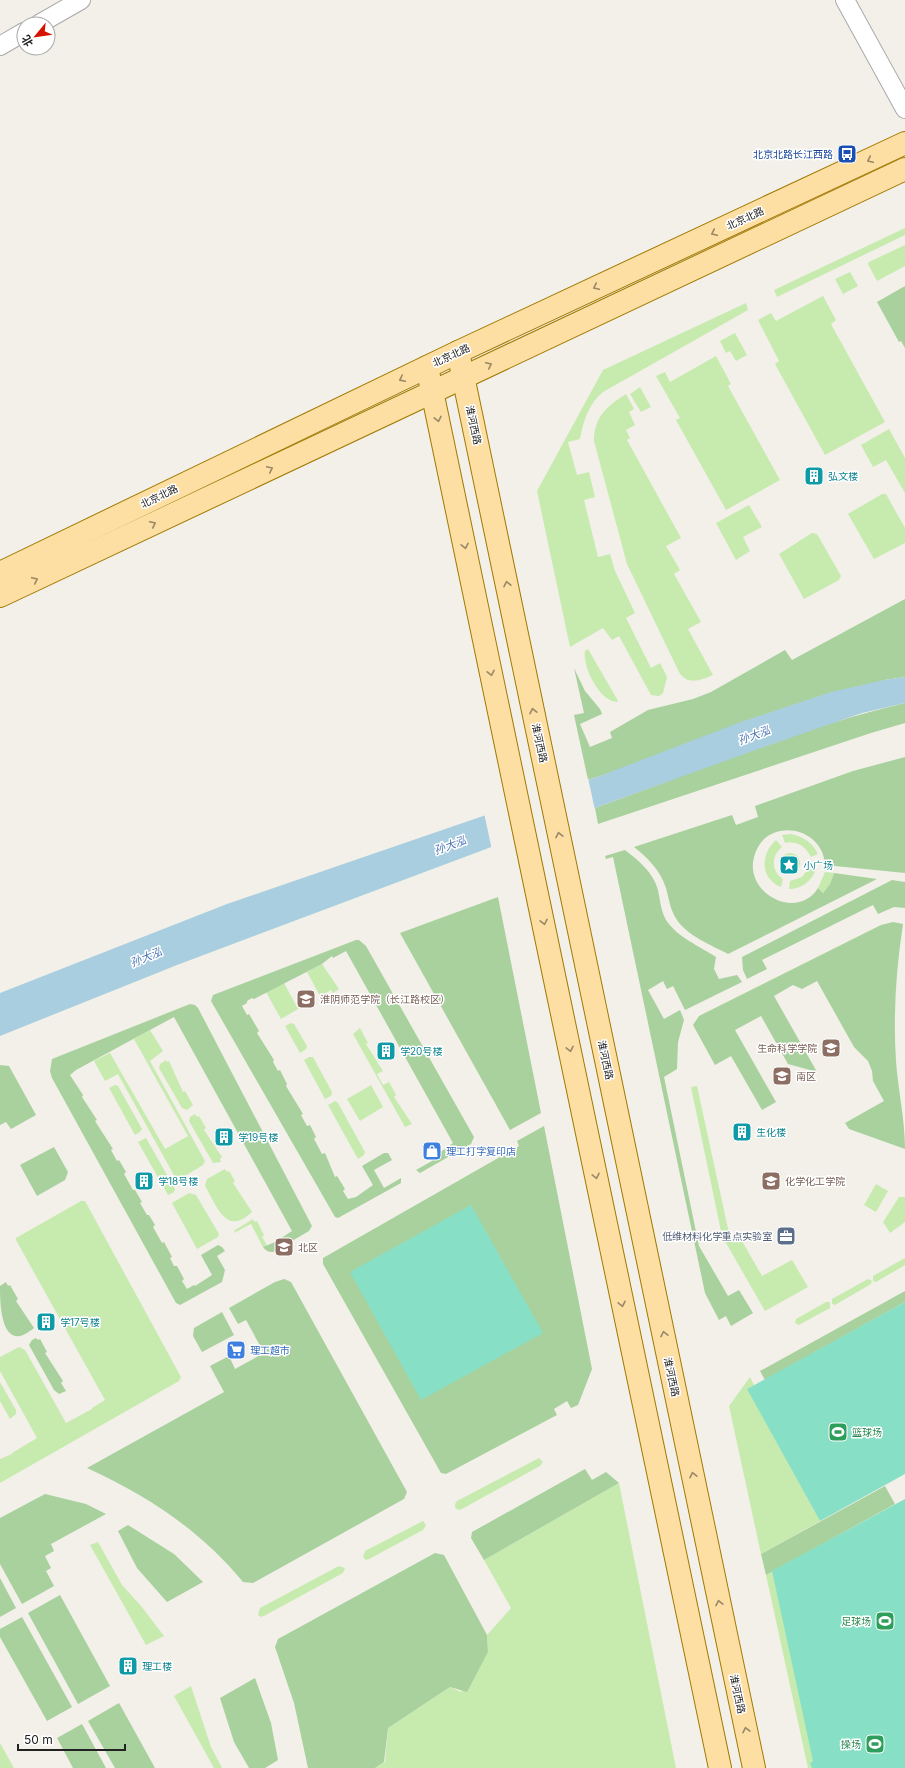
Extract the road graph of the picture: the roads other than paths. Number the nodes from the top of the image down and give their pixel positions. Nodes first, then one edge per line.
1 (81, 0) edge
2 (845, 0) edge
3 (53, 16) edge
4 (16, 37) edge
5 (0, 46) edge
6 (905, 109) edge
7 (905, 143) edge
8 (905, 169) edge
9 (458, 352) junction
10 (427, 367) junction
11 (464, 377) junction
12 (432, 392) junction
13 (0, 573) edge
14 (0, 596) edge
15 (676, 1393) junction
16 (644, 1408) junction
17 (720, 1768) edge
18 (754, 1768) edge

1 - 3 street
2 - 6 street
4 - 5 street
7 -> 9 main road, 北京北路
11 -> 8 main road
9 - 10 main road, 北京北路
9 - 11 main road, 淮河西路
10 - 12 main road
10 -> 13 main road, 北京北路
11 - 12 main road
15 -> 11 main road, 淮河西路
14 -> 12 main road
12 -> 16 main road
15 - 16 main road
18 -> 15 main road, 淮河西路
16 - 17 main road

